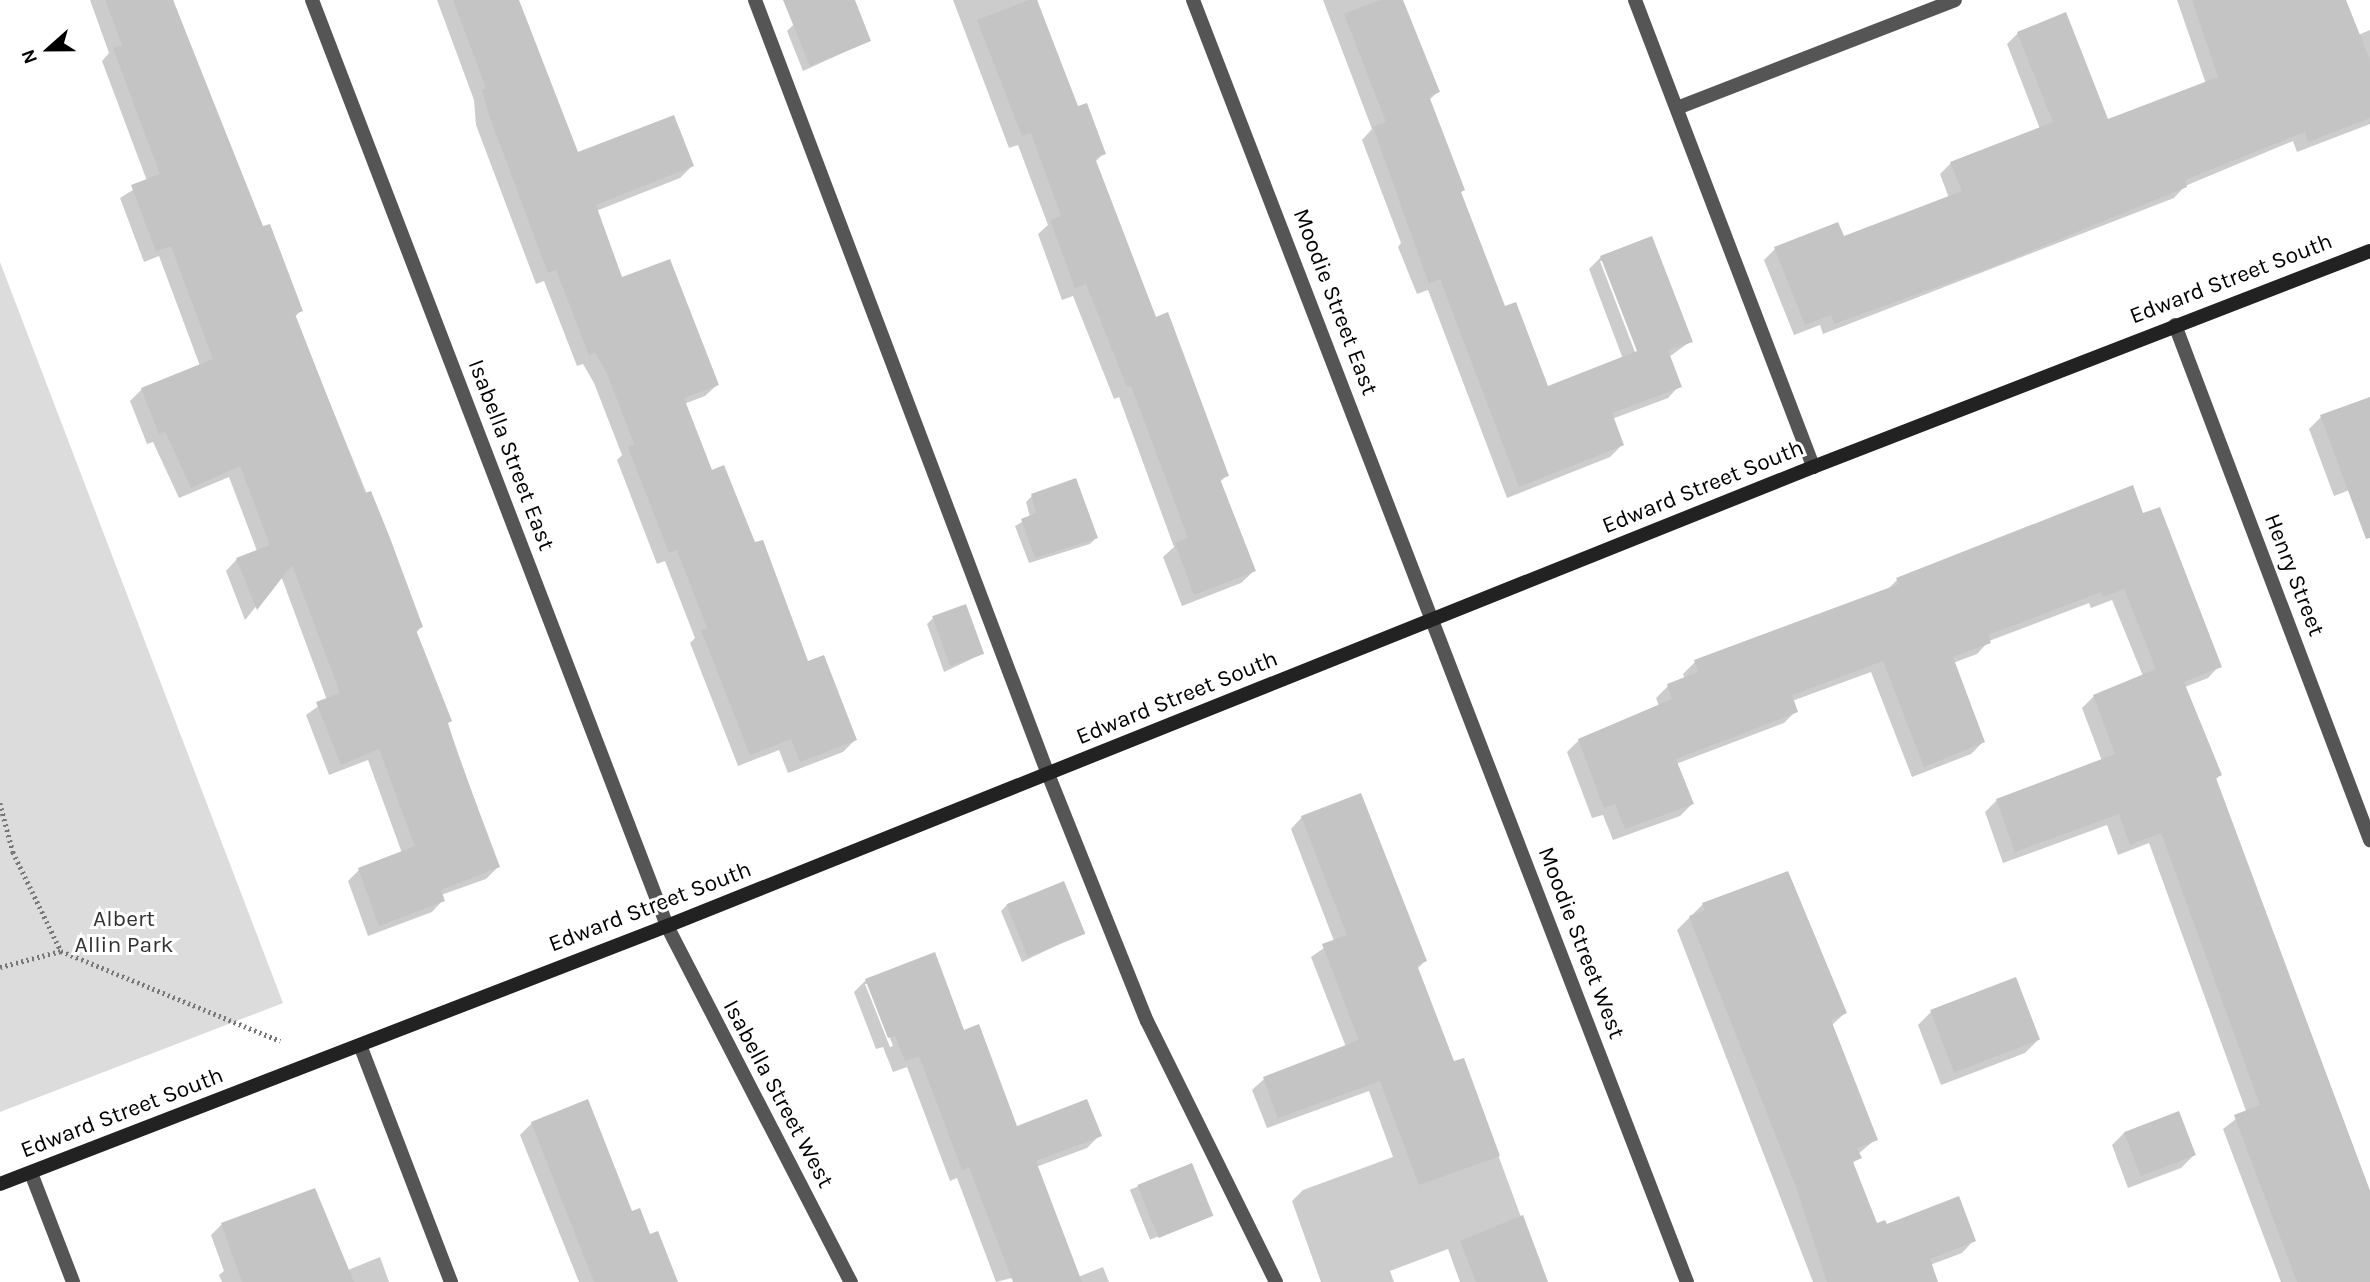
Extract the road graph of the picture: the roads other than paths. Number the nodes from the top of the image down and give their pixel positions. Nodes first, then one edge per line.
1 (312, 0) edge
2 (755, 0) edge
3 (1193, 0) edge
4 (1635, 0) edge
5 (1955, 0) edge
6 (1676, 107) junction
7 (2370, 251) edge
8 (2175, 325) junction
9 (1813, 467) junction
10 (1433, 620) junction
11 (1048, 775) junction
12 (2370, 841) edge
13 (667, 926) junction
14 (360, 1045) junction
15 (31, 1173) junction
16 (0, 1184) edge
17 (73, 1282) edge
18 (452, 1282) edge
19 (851, 1282) edge
20 (1276, 1282) edge
21 (1687, 1282) edge

1 - 13 street, Isabella Street East
2 - 11 street
3 - 10 street, Moodie Street East
4 - 6 street
5 - 6 street
6 - 9 street
7 - 8 main road, Edward Street South
8 - 9 main road, Edward Street South
8 - 12 street, Henry Street
9 - 10 main road, Edward Street South
10 - 11 main road, Edward Street South
10 - 21 street, Moodie Street West
11 - 13 main road, Edward Street South
11 - 20 street
13 - 14 main road, Edward Street South
13 - 19 street, Isabella Street West
14 - 15 main road, Edward Street South
14 - 18 street
15 - 16 main road, Edward Street South
15 - 17 street

